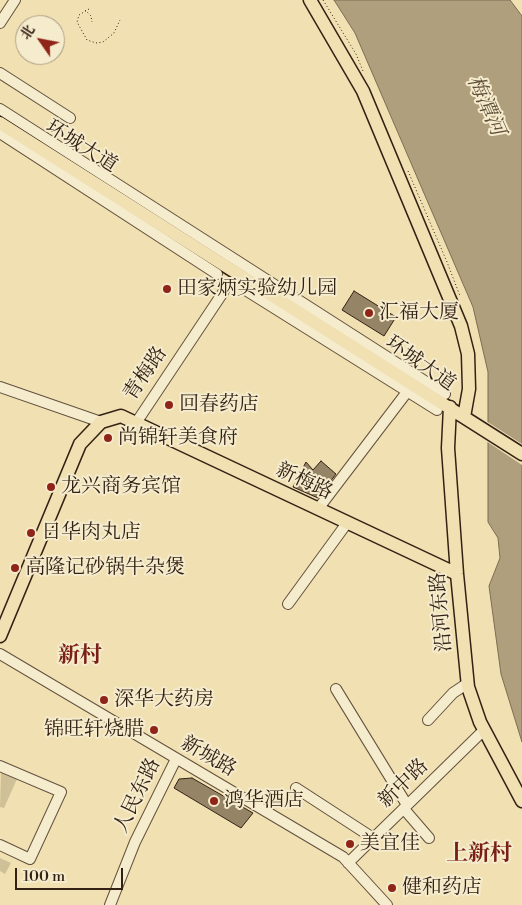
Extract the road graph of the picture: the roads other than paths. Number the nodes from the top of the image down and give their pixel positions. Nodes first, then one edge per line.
1 (15, 0) edge
2 (310, 0) edge
3 (0, 23) edge
4 (0, 73) edge
5 (0, 110) edge
6 (0, 118) edge
7 (70, 118) dead end
8 (0, 123) edge
9 (0, 133) edge
10 (217, 274) dead end
11 (224, 291) dead end
12 (247, 291) dead end
13 (0, 387) edge
14 (407, 392) junction
15 (445, 394) dead end
16 (450, 407) junction
17 (437, 410) dead end
18 (466, 419) junction
19 (101, 422) junction
20 (136, 423) junction
21 (522, 454) edge
22 (318, 509) junction
23 (347, 522) junction
24 (457, 574) junction
25 (288, 604) dead end
26 (0, 636) edge
27 (0, 654) edge
28 (468, 683) junction
29 (336, 689) dead end
30 (428, 720) dead end
31 (484, 730) junction
32 (176, 759) junction
33 (0, 766) edge
34 (296, 788) dead end
35 (522, 801) edge
36 (405, 807) junction
37 (374, 838) junction
38 (429, 838) dead end
39 (0, 845) edge
40 (348, 863) junction
41 (110, 905) edge
42 (387, 905) edge

1 - 3 street
2 - 18 main road
4 - 7 street
5 - 15 street
6 - 16 main road, 环城大道
8 - 16 main road, 环城大道
9 - 10 street
11 - 20 street, 青梅路
12 - 14 street
13 - 19 street
14 - 17 street
14 - 22 street
16 - 18 main road
16 - 24 main road, 沿河东路
18 - 21 main road
19 - 20 main road, 青梅路
19 - 26 main road
20 - 22 main road, 新梅路
22 - 23 main road, 新梅路
23 - 24 main road, 新梅路
23 - 25 street
24 - 28 main road, 沿河东路
27 - 32 street, 新城路
28 - 30 street
28 - 31 main road, 沿河东路
29 - 36 street
31 - 35 main road, 沿河东路
31 - 36 street, 新中路
32 - 40 street, 新城路
32 - 41 street, 人民东路
33 - 39 street
34 - 37 street
36 - 37 street, 新中路
36 - 38 street
37 - 40 street, 新中路
40 - 42 street, 新城路

